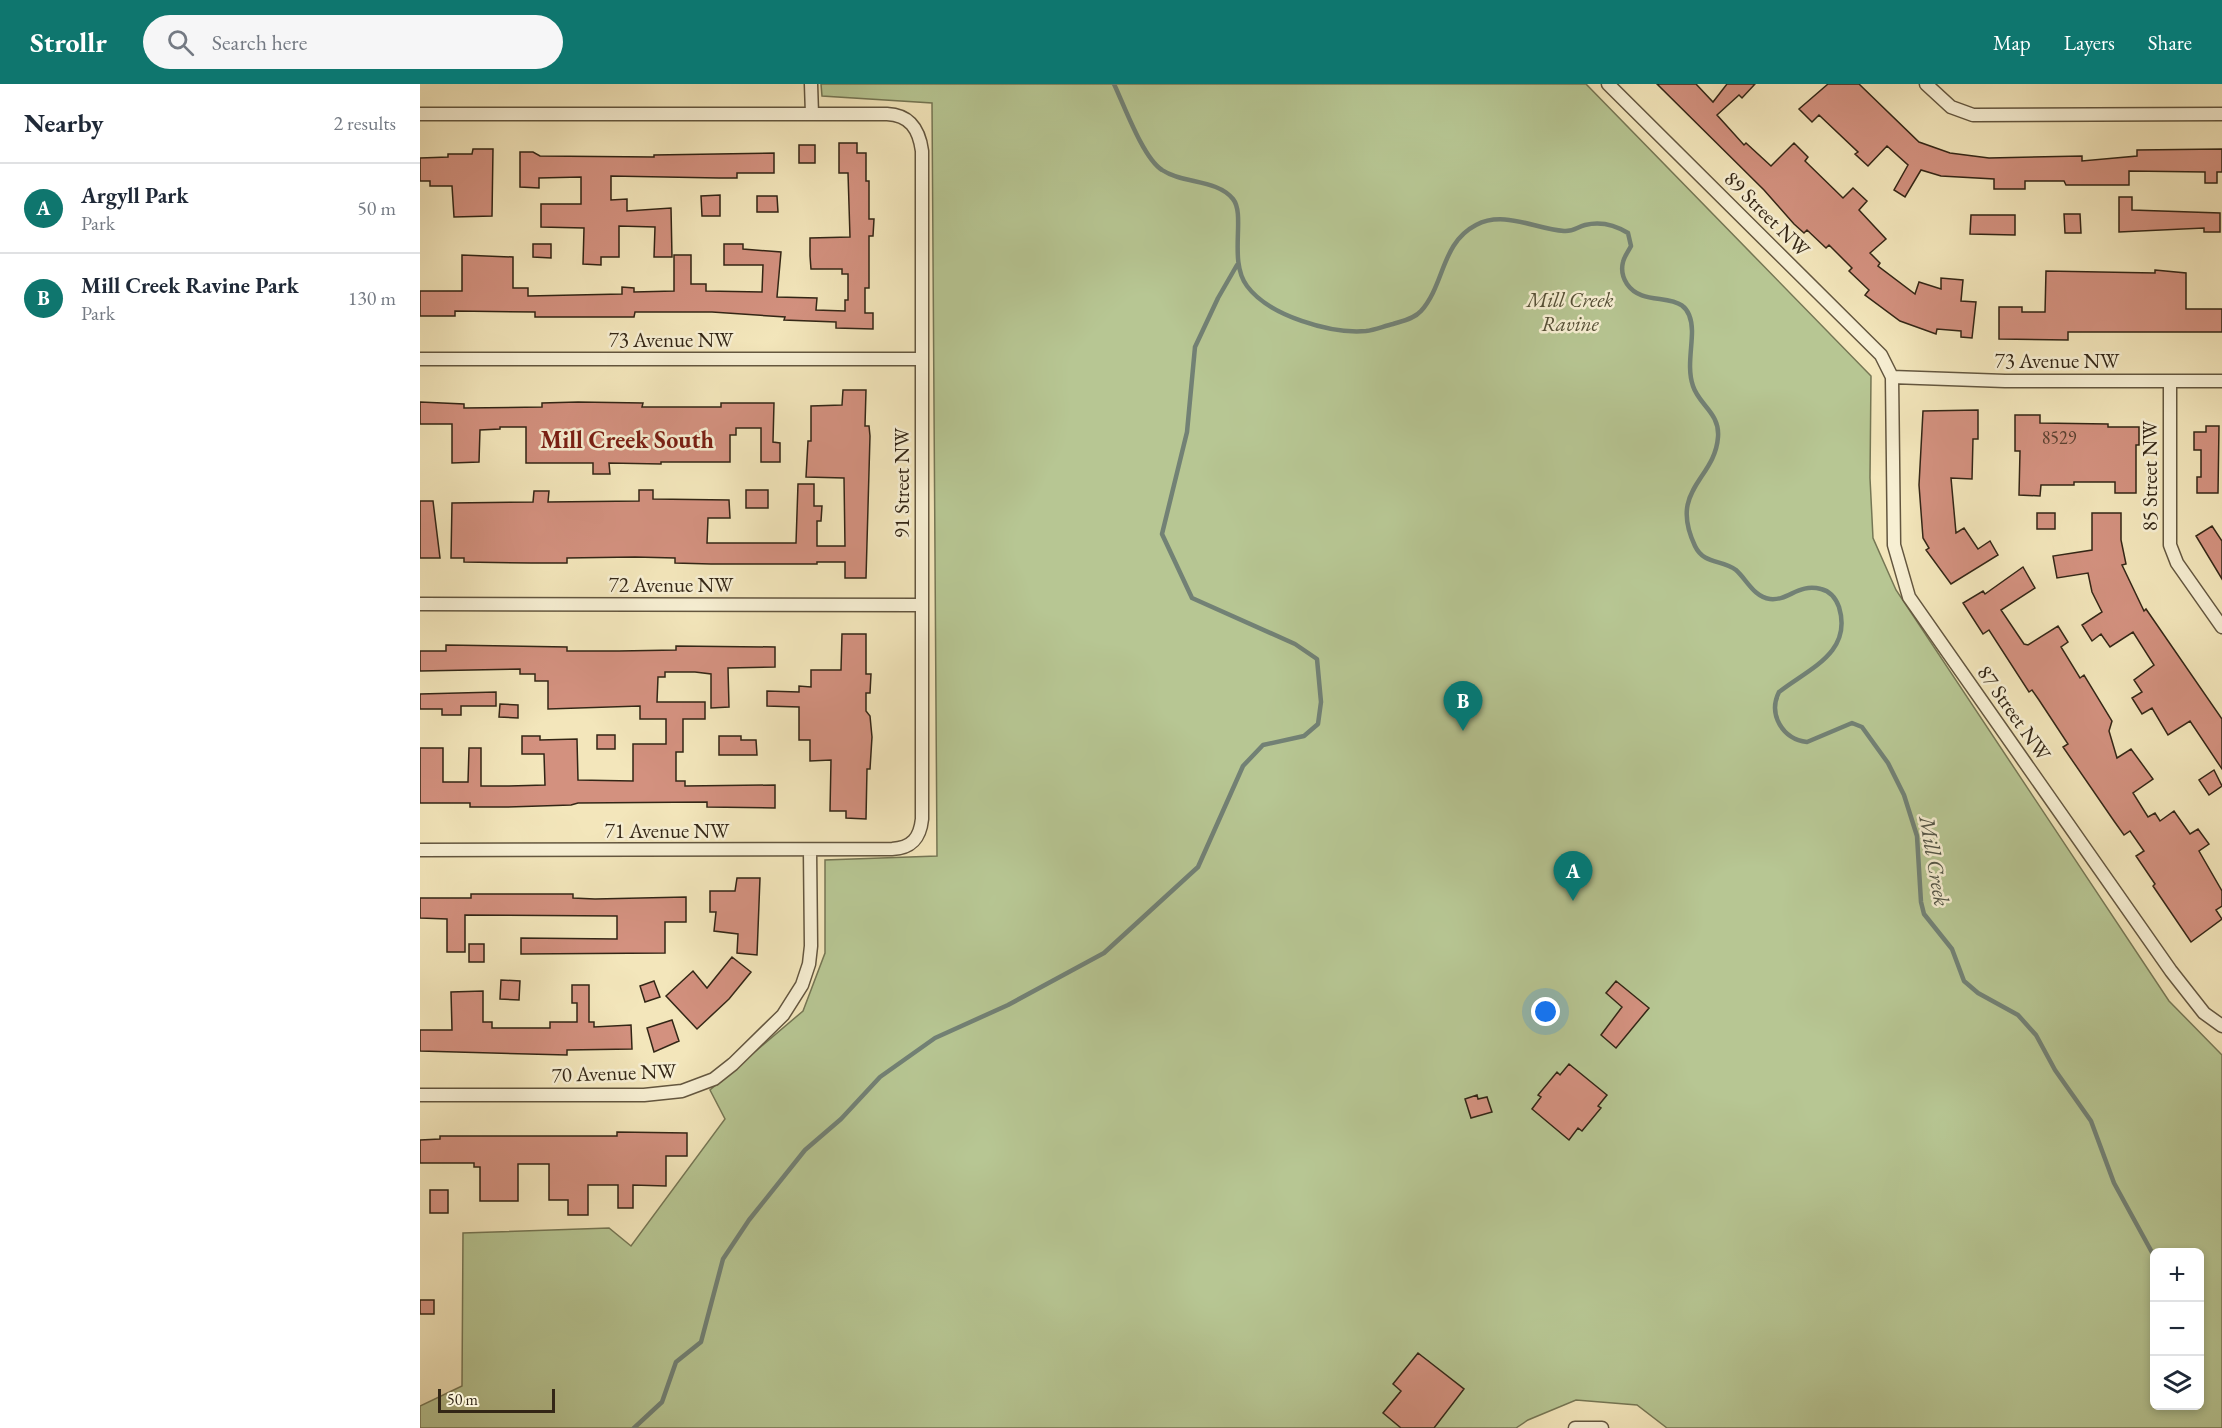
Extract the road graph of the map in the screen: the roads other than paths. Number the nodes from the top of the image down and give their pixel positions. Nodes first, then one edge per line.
1 (811, 84) edge
2 (1608, 84) edge
3 (1926, 84) edge
4 (420, 114) edge
5 (812, 114) junction
6 (2222, 114) edge
7 (420, 359) edge
8 (921, 359) junction
9 (1892, 377) junction
10 (2170, 381) junction
11 (2222, 381) edge
12 (420, 604) edge
13 (922, 605) junction
14 (2222, 627) edge
15 (912, 844) joint
16 (420, 850) edge
17 (810, 850) junction
18 (2222, 1026) edge
19 (420, 1095) edge
20 (1575, 1428) edge
21 (1602, 1428) edge

1 - 5 street
2 - 9 street, 89 Street NW
3 - 6 street
4 - 5 street
5 - 8 street, 91 Street NW
7 - 8 street, 73 Avenue NW
8 - 13 street, 91 Street NW
9 - 10 street, 73 Avenue NW
9 - 18 street, 87 Street NW
10 - 11 street, 73 Avenue NW
10 - 14 street, 85 Street NW
12 - 13 street, 72 Avenue NW
13 - 15 street, 91 Street NW
15 - 17 street, 71 Avenue NW
16 - 17 street, 71 Avenue NW
17 - 19 street, 70 Avenue NW
20 - 21 street

